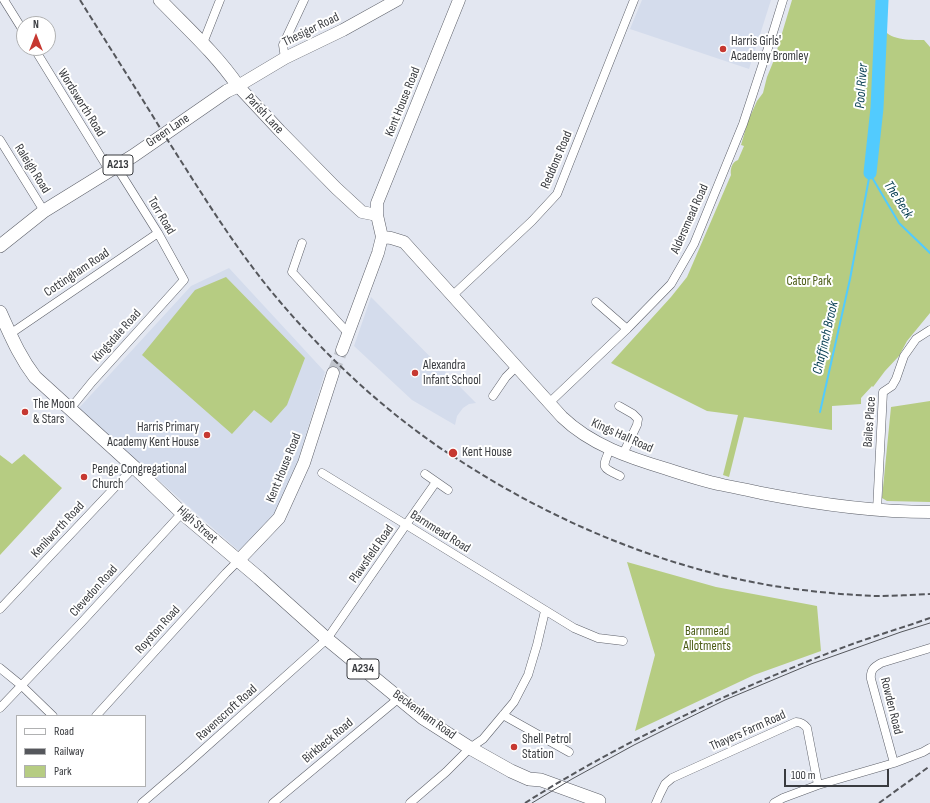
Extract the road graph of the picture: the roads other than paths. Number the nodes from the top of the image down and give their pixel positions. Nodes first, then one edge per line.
1 (4, 0) edge
2 (160, 0) edge
3 (220, 0) edge
4 (304, 0) edge
5 (397, 0) edge
6 (459, 0) edge
7 (634, 0) edge
8 (783, 0) edge
9 (16, 19) edge
10 (203, 43) junction
11 (39, 56) edge
12 (285, 58) junction
13 (238, 86) junction
14 (0, 140) edge
15 (112, 168) junction
16 (44, 211) junction
17 (377, 214) junction
18 (158, 233) junction
19 (382, 237) junction
20 (302, 243) dead end
21 (0, 246) edge
22 (184, 280) joint
23 (452, 296) junction
24 (596, 302) dead end
25 (0, 312) edge
26 (627, 329) junction
27 (930, 330) edge
28 (348, 333) junction
29 (10, 334) junction
30 (342, 350) tunnel mouth
31 (516, 367) junction
32 (333, 373) tunnel mouth
33 (493, 396) dead end
34 (549, 404) junction
35 (619, 406) dead end
36 (70, 409) junction
37 (610, 449) junction
38 (623, 454) junction
39 (134, 467) junction
40 (322, 473) dead end
41 (426, 474) dead end
42 (620, 476) dead end
43 (436, 482) junction
44 (448, 490) dead end
45 (877, 510) junction
46 (182, 512) junction
47 (930, 512) edge
48 (406, 525) junction
49 (238, 561) junction
50 (0, 609) edge
51 (545, 611) junction
52 (327, 639) junction
53 (623, 641) dead end
54 (930, 648) edge
55 (0, 668) edge
56 (22, 686) junction
57 (399, 698) junction
58 (0, 708) edge
59 (52, 715) edge
60 (97, 715) edge
61 (503, 715) junction
62 (470, 748) junction
63 (930, 748) edge
64 (569, 752) dead end
65 (894, 763) junction
66 (818, 785) junction
67 (602, 802) edge
68 (142, 803) edge
69 (273, 803) edge
70 (410, 803) edge
71 (656, 803) edge
72 (774, 803) edge

1 - 9 street
2 - 10 main road, Parish Lane
3 - 10 street
4 - 12 street
5 - 12 street, Thesiger Road
6 - 17 street, Kent House Road
7 - 23 street, Reddons Road
8 - 26 street, Aldersmead Road
10 - 13 main road, Parish Lane
11 - 15 street, Wordsworth Road
12 - 13 street, Thesiger Road
13 - 15 main road, Green Lane / A213
13 - 17 street, Parish Lane
14 - 16 street, Raleigh Road
15 - 16 main road, Green Lane / A213
15 - 18 street, Torr Road
16 - 21 main road, Green Lane / A213
17 - 19 street
18 - 22 street, Torr Road
18 - 29 street, Cottingham Road
19 - 23 street, Kings Hall Road
19 - 28 street
20 - 28 street
22 - 36 street, Kingsdale Road
23 - 31 street, Kings Hall Road
24 - 26 street
25 - 29 main road, High Street / A234
26 - 34 street, Aldersmead Road
27 - 45 street, Bailes Place
28 - 30 street
29 - 36 main road, High Street / A234
31 - 33 street
31 - 34 street, Kings Hall Road
32 - 49 street, Kent House Road
34 - 37 street, Kings Hall Road
35 - 38 street
36 - 39 main road, High Street / A234
37 - 38 street, Kings Hall Road
37 - 42 street
38 - 45 street, Kings Hall Road
39 - 46 main road, High Street / A234
39 - 50 street, Kenilworth Road
40 - 48 street, Barnmead Road
41 - 43 street
43 - 44 street
43 - 48 street, Plawsfield Road
45 - 47 street, Kings Hall Road
46 - 49 main road, High Street / A234
46 - 56 street, Clevedon Road
48 - 51 street, Barnmead Road
48 - 52 street, Plawsfield Road
49 - 52 main road, High Street / A234
49 - 60 street, Royston Road
51 - 53 street, Barnmead Road
51 - 61 street
52 - 57 main road, Beckenham Road / A234
52 - 68 street, Ravenscroft Road
54 - 65 street, Rowden Road
55 - 56 street
56 - 58 street, Clevedon Road
56 - 59 street
57 - 62 main road, Beckenham Road / A234
57 - 69 street, Birkbeck Road
61 - 62 street
61 - 64 street
62 - 67 main road, Beckenham Road / A234
62 - 70 street
63 - 65 street
65 - 66 street
66 - 71 street, Thayers Farm Road
66 - 72 street

